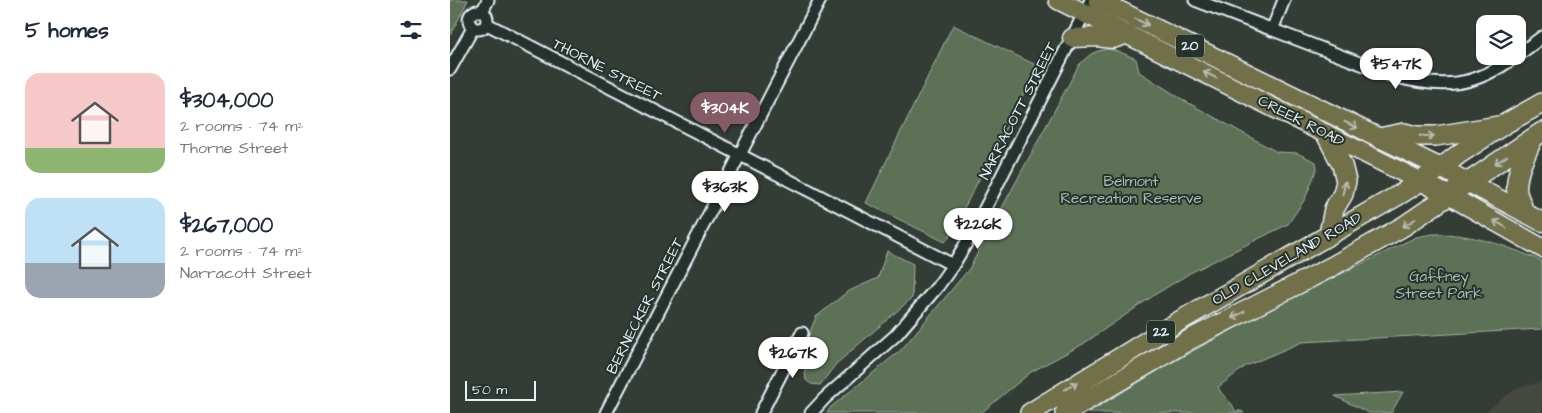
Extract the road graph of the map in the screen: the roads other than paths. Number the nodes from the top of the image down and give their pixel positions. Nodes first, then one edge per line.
1 (488, 0) edge
2 (820, 0) edge
3 (1058, 0) edge
4 (1098, 0) edge
5 (1196, 0) edge
6 (1284, 0) edge
7 (1088, 6) edge
8 (482, 12) junction
9 (487, 24) junction
10 (473, 28) junction
11 (1272, 30) junction
12 (1128, 34) junction
13 (1542, 37) edge
14 (1072, 38) junction
15 (1526, 49) edge
16 (1505, 65) edge
17 (450, 69) edge
18 (1542, 103) edge
19 (1503, 125) junction
20 (1326, 134) junction
21 (1538, 135) edge
22 (1379, 138) junction
23 (740, 156) junction
24 (1441, 168) junction
25 (1420, 181) junction
26 (1468, 183) junction
27 (1450, 196) junction
28 (1524, 212) junction
29 (1542, 222) edge
30 (1329, 234) junction
31 (1542, 248) edge
32 (952, 266) junction
33 (802, 333) dead end
34 (606, 413) edge
35 (761, 413) edge
36 (811, 413) edge
37 (1030, 413) edge
38 (1066, 413) edge

1 - 8 street
2 - 23 street, BERNECKER STREET
3 - 7 main road, CREEK ROAD / 20
4 -> 22 main road, CREEK ROAD / 20
5 - 11 street
6 - 11 street
7 - 12 main road, CREEK ROAD / 20
7 - 14 street, NARRACOTT STREET
8 - 9 street
8 - 10 street
9 - 10 street
9 - 23 street, THORNE STREET
10 - 17 street
11 - 16 street
12 - 14 main road
20 -> 12 main road, CREEK ROAD / 20
13 - 15 street
14 - 32 street, NARRACOTT STREET
18 - 19 highway, OLD CLEVELAND ROAD / 22
22 -> 19 highway
19 - 24 highway, OLD CLEVELAND ROAD / 22
20 - 25 main road, CREEK ROAD / 20
30 -> 20 highway
21 -> 26 highway, OLD CLEVELAND ROAD / 22
21 - 28 highway
22 - 24 main road, CREEK ROAD / 20
23 - 32 street, THORNE STREET
23 - 34 street, BERNECKER STREET
24 - 25 highway, OLD CLEVELAND ROAD / 22
24 - 26 main road, CREEK ROAD / 20
25 - 27 main road, CREEK ROAD / 20
25 - 30 highway, OLD CLEVELAND ROAD / 22
26 - 27 highway, OLD CLEVELAND ROAD / 22
26 - 28 main road, CREEK ROAD / 20
31 -> 27 main road, CREEK ROAD / 20
27 -> 38 highway, OLD CLEVELAND ROAD / 22
28 - 29 main road, CREEK ROAD / 20
37 -> 30 highway, OLD CLEVELAND ROAD / 22
32 - 36 street, NARRACOTT STREET
33 - 35 street

